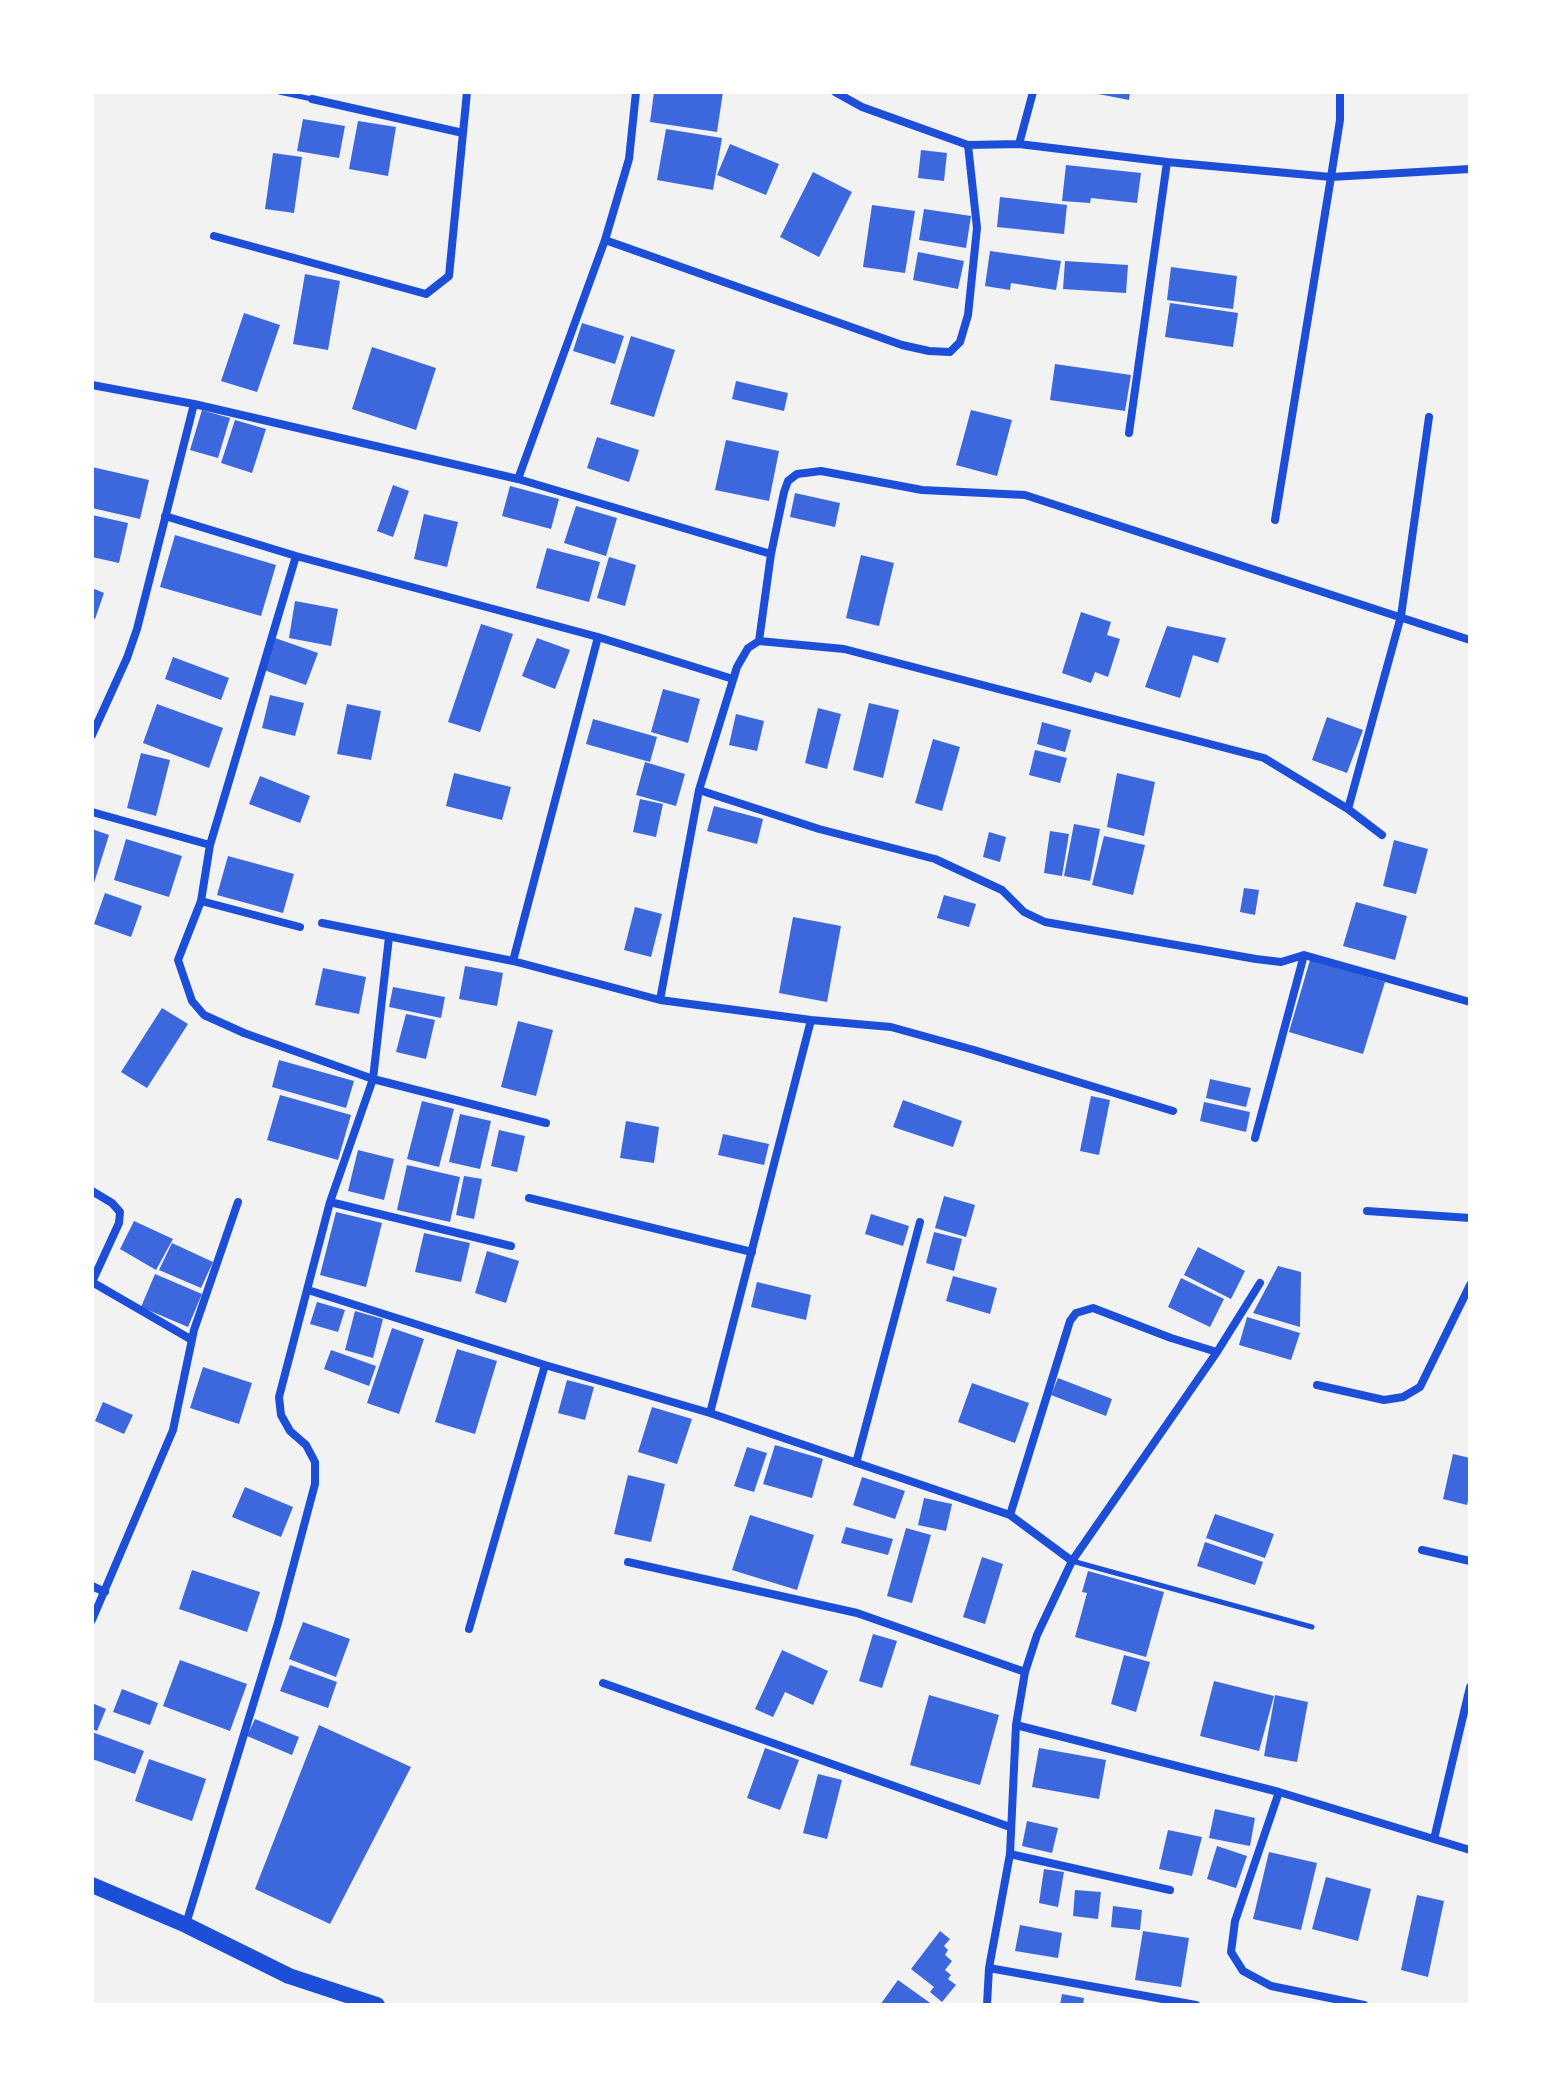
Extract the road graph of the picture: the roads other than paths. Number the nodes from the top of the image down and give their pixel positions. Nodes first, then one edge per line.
1 (279, 92) edge
2 (467, 92) edge
3 (636, 92) edge
4 (835, 92) edge
5 (1033, 92) edge
6 (1340, 92) edge
7 (312, 99) joint
8 (463, 133) junction
9 (1019, 144) junction
10 (968, 145) junction
11 (1167, 162) junction
12 (1470, 169) edge
13 (1331, 177) junction
14 (214, 236) dead end
15 (605, 240) junction
16 (92, 385) edge
17 (194, 404) junction
18 (1429, 417) dead end
19 (1129, 433) dead end
20 (518, 479) junction
21 (165, 516) junction
22 (1275, 520) dead end
23 (771, 554) junction
24 (296, 556) junction
25 (1401, 616) junction
26 (598, 637) junction
27 (1470, 640) edge
28 (759, 641) junction
29 (733, 679) junction
30 (92, 735) edge
31 (699, 790) junction
32 (1348, 809) junction
33 (92, 812) edge
34 (1382, 835) dead end
35 (210, 845) junction
36 (201, 901) junction
37 (322, 923) dead end
38 (300, 927) dead end
39 (389, 937) junction
40 (1304, 955) junction
41 (513, 961) junction
42 (660, 1000) junction
43 (1470, 1002) edge
44 (811, 1020) junction
45 (373, 1079) junction
46 (1173, 1111) dead end
47 (546, 1123) dead end
48 (1255, 1138) dead end
49 (92, 1191) edge
50 (529, 1198) dead end
51 (238, 1202) dead end
52 (330, 1202) junction
53 (1367, 1211) dead end
54 (1470, 1218) edge
55 (920, 1222) dead end
56 (511, 1246) dead end
57 (752, 1252) junction
58 (92, 1282) edge
59 (1260, 1283) dead end
60 (1470, 1285) edge
61 (308, 1290) junction
62 (192, 1340) junction
63 (1217, 1352) junction
64 (545, 1365) junction
65 (1317, 1385) dead end
66 (710, 1413) junction
67 (856, 1463) junction
68 (1010, 1515) junction
69 (1422, 1550) dead end
70 (1072, 1561) junction
71 (1470, 1561) edge
72 (628, 1562) dead end
73 (92, 1586) edge
74 (105, 1592) junction
75 (92, 1620) edge
76 (1312, 1627) dead end
77 (469, 1629) dead end
78 (1025, 1672) junction
79 (603, 1683) dead end
80 (1470, 1687) edge
81 (1016, 1725) junction
82 (1279, 1792) junction
83 (1010, 1827) junction
84 (1434, 1839) junction
85 (1470, 1850) edge
86 (1010, 1854) junction
87 (92, 1885) edge
88 (1170, 1890) dead end
89 (186, 1925) junction
90 (989, 1968) junction
91 (377, 2005) edge
92 (987, 2005) edge
93 (1196, 2005) edge
94 (1364, 2005) edge

1 - 7 lane
2 - 8 street
3 - 15 street
4 - 10 street
5 - 9 street
6 - 13 street
7 - 8 street
8 - 14 street
9 - 10 street
9 - 11 street
10 - 15 street
11 - 13 street
11 - 19 street
12 - 13 street
13 - 22 street
15 - 20 street
16 - 17 street
17 - 20 street
17 - 21 street
18 - 25 street
20 - 23 street
21 - 24 street
21 - 30 street
23 - 25 street
23 - 28 street
24 - 26 street
24 - 35 street
25 - 27 street
25 - 32 street
26 - 29 street
26 - 41 street
28 - 29 street
28 - 32 street
29 - 31 street
31 - 40 street
31 - 42 street
32 - 34 street
33 - 35 street
35 - 36 street
36 - 38 street
36 - 45 street
37 - 39 street
39 - 41 street
39 - 45 street
40 - 43 street
40 - 48 street
41 - 42 street
42 - 44 street
44 - 46 street
44 - 57 street
45 - 47 street
45 - 52 street
49 - 58 street
50 - 57 street
51 - 62 street
52 - 56 street
52 - 61 street
53 - 54 street
55 - 67 street
57 - 66 street
58 - 62 street
59 - 63 street
60 - 65 street
61 - 64 street
61 - 89 street
62 - 74 street
63 - 68 street
63 - 70 street
64 - 66 street
64 - 77 street
66 - 67 street
67 - 68 street
68 - 70 street
69 - 71 street
70 - 76 lane
70 - 78 street
72 - 78 street
73 - 74 street
74 - 75 street
78 - 81 street
79 - 83 street
80 - 84 street
81 - 82 street
81 - 83 street
82 - 84 street
82 - 94 street
83 - 86 street
84 - 85 street
86 - 88 street
86 - 90 street
87 - 89 main road
89 - 91 main road
90 - 92 street
90 - 93 street

